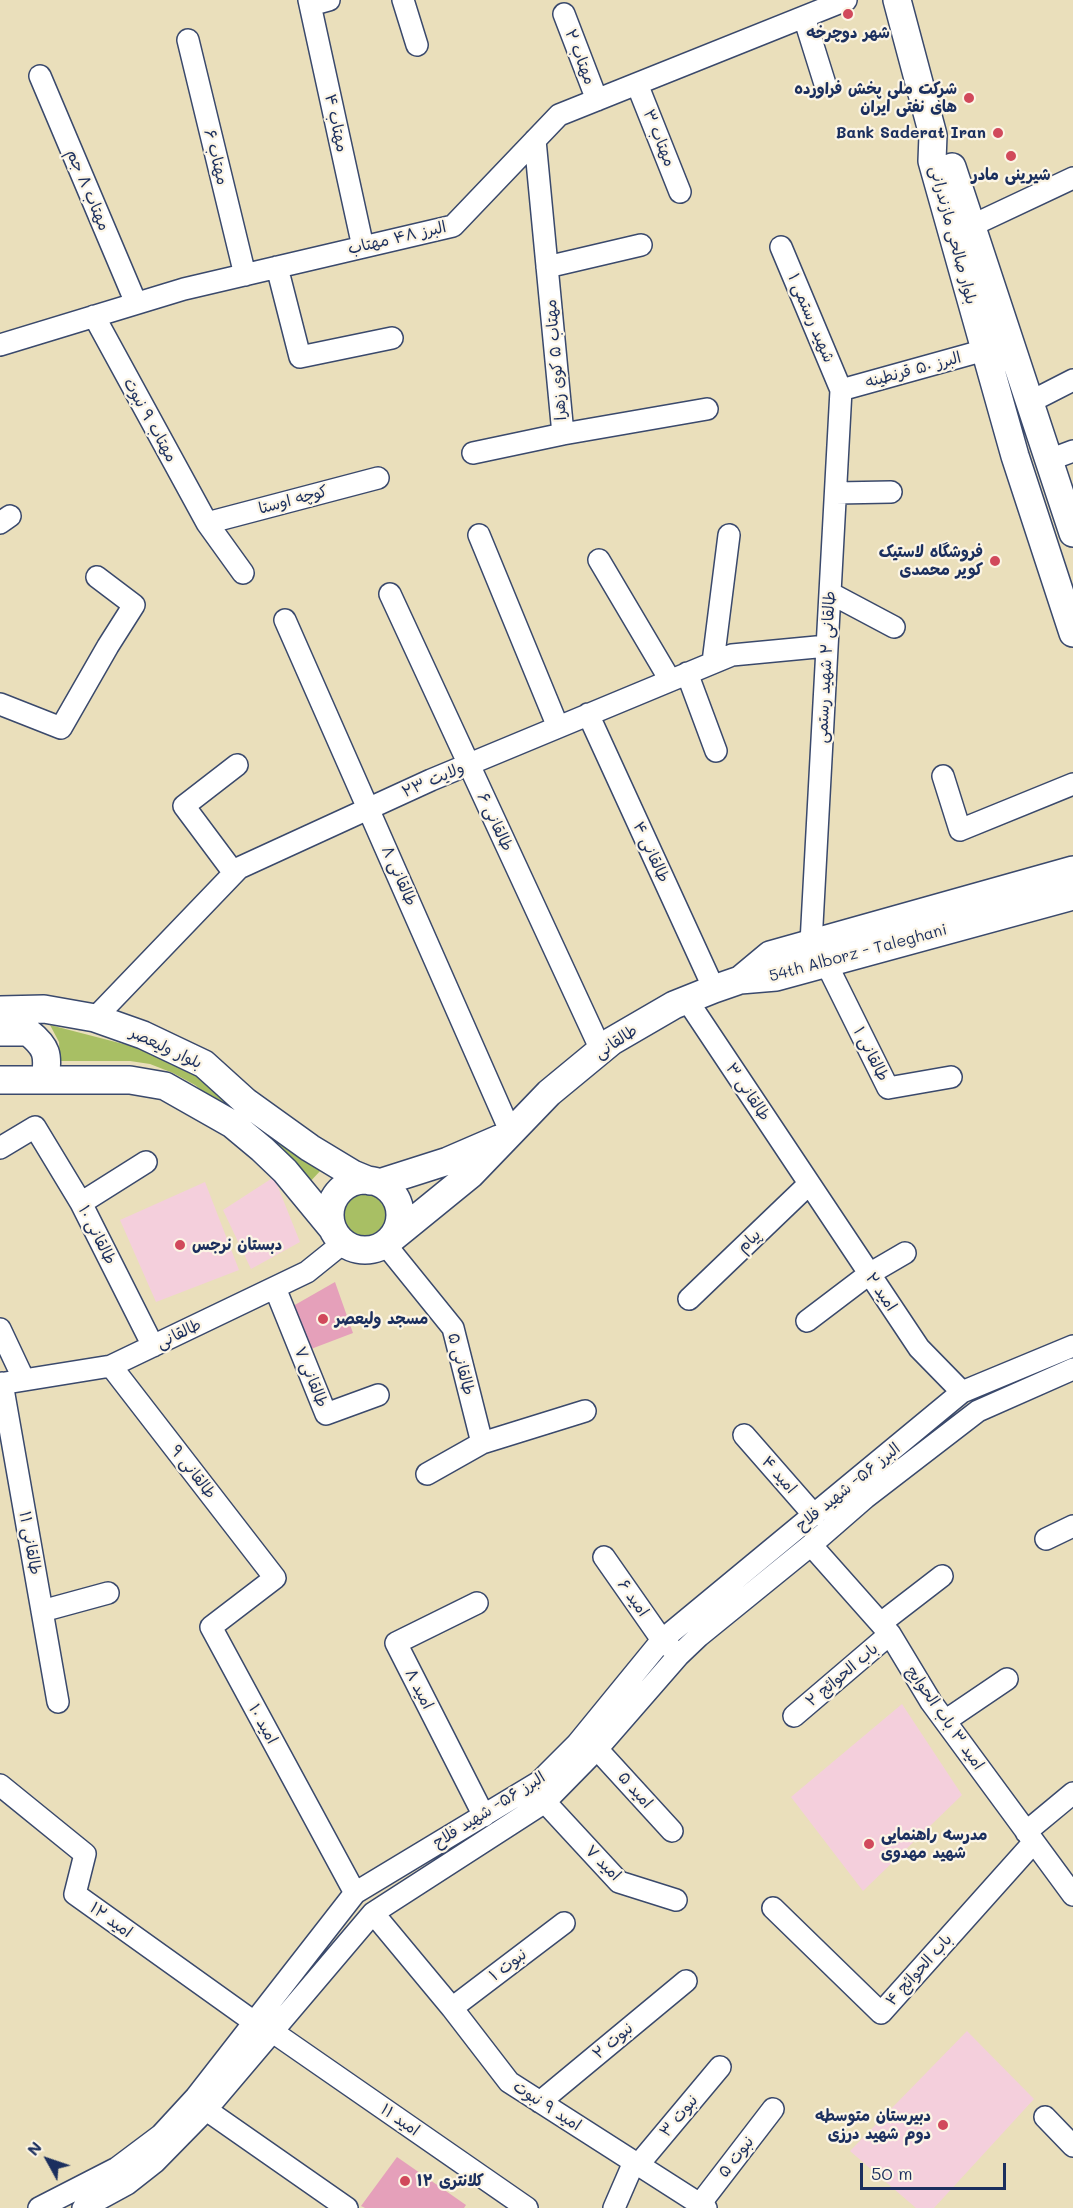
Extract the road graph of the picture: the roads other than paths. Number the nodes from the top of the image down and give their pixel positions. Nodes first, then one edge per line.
1 (403, 0) edge
2 (846, 0) edge
3 (897, 0) edge
4 (316, 2) edge
5 (564, 14) dead end
6 (804, 17) junction
7 (188, 40) dead end
8 (417, 45) dead end
9 (40, 76) dead end
10 (637, 84) junction
11 (825, 84) dead end
12 (597, 100) junction
13 (933, 135) junction
14 (535, 140) junction
15 (1073, 178) edge
16 (681, 192) dead end
17 (971, 226) junction
18 (641, 244) dead end
19 (363, 247) junction
20 (781, 247) dead end
21 (277, 267) junction
22 (547, 267) junction
23 (245, 275) junction
24 (136, 303) junction
25 (94, 316) junction
26 (392, 338) dead end
27 (0, 345) edge
28 (985, 350) junction
29 (1073, 380) edge
30 (841, 390) junction
31 (1030, 402) junction
32 (707, 409) dead end
33 (563, 434) junction
34 (473, 453) dead end
35 (1061, 455) edge
36 (378, 478) dead end
37 (891, 492) dead end
38 (836, 493) junction
39 (207, 523) junction
40 (1073, 533) edge
41 (479, 535) dead end
42 (729, 535) dead end
43 (599, 560) dead end
44 (243, 573) dead end
45 (97, 577) dead end
46 (830, 593) junction
47 (390, 594) dead end
48 (285, 620) dead end
49 (894, 627) dead end
50 (1073, 633) edge
51 (828, 646) junction
52 (713, 662) junction
53 (679, 677) junction
54 (0, 704) edge
55 (588, 714) junction
56 (558, 727) junction
57 (716, 751) dead end
58 (468, 764) junction
59 (237, 765) dead end
60 (944, 776) dead end
61 (1073, 784) edge
62 (369, 808) junction
63 (1073, 870) edge
64 (234, 873) junction
65 (1073, 896) edge
66 (818, 953) junction
67 (740, 980) joint
68 (714, 989) junction
69 (687, 1000) junction
70 (0, 1010) edge
71 (95, 1017) junction
72 (0, 1032) edge
73 (601, 1050) junction
74 (951, 1077) dead end
75 (45, 1078) junction
76 (0, 1080) edge
77 (511, 1133) junction
78 (0, 1148) edge
79 (146, 1162) dead end
80 (374, 1182) junction
81 (809, 1184) junction
82 (81, 1203) junction
83 (337, 1235) junction
84 (385, 1244) junction
85 (905, 1253) dead end
86 (869, 1274) junction
87 (274, 1288) junction
88 (690, 1299) dead end
89 (807, 1321) dead end
90 (0, 1329) edge
91 (153, 1346) junction
92 (1073, 1346) edge
93 (111, 1366) junction
94 (1073, 1370) edge
95 (24, 1380) junction
96 (1, 1384) edge
97 (962, 1392) junction
98 (378, 1395) dead end
99 (585, 1411) dead end
100 (744, 1435) dead end
101 (482, 1443) junction
102 (427, 1474) dead end
103 (814, 1515) junction
104 (1073, 1526) edge
105 (1046, 1539) dead end
106 (811, 1545) junction
107 (604, 1557) dead end
108 (942, 1576) dead end
109 (275, 1578) joint
110 (108, 1593) dead end
111 (477, 1603) dead end
112 (42, 1611) junction
113 (885, 1629) junction
114 (662, 1640) junction
115 (678, 1656) junction
116 (1007, 1679) dead end
117 (58, 1702) dead end
118 (794, 1716) dead end
119 (945, 1721) junction
120 (597, 1749) junction
121 (0, 1785) edge
122 (1072, 1793) edge
123 (544, 1802) junction
124 (484, 1816) junction
125 (672, 1831) dead end
126 (1030, 1837) junction
127 (355, 1893) junction
128 (1073, 1895) edge
129 (676, 1900) dead end
130 (774, 1908) dead end
131 (373, 1913) junction
132 (564, 1923) dead end
133 (686, 1981) dead end
134 (452, 2008) junction
135 (254, 2022) junction
136 (273, 2032) junction
137 (720, 2067) dead end
138 (540, 2102) junction
139 (199, 2106) junction
140 (773, 2109) dead end
141 (1045, 2117) dead end
142 (1073, 2146) edge
143 (636, 2163) junction
144 (703, 2206) edge
145 (39, 2208) edge
146 (83, 2208) edge
147 (347, 2208) edge
148 (527, 2208) edge
149 (614, 2208) edge

1 - 8 street
2 - 6 street, البرز ۴۸ مهتاب
3 - 13 main road
4 - 19 street, مهتاب ۴
5 - 12 street, مهتاب ۲
6 - 10 street, البرز ۴۸ مهتاب
6 - 11 street
7 - 23 street, مهتاب ۶
9 - 24 street, مهتاب ۸ جم
10 - 12 street, البرز ۴۸ مهتاب
10 - 16 street, مهتاب ۳
12 - 14 street, البرز ۴۸ مهتاب
13 - 17 main road, بلوار صالحی مازندرانی
13 - 28 main road, بلوار صالحی مازندرانی
14 - 19 street, البرز ۴۸ مهتاب
14 - 22 street, مهتاب ۵ کوی زهرا
15 - 17 street
17 - 31 main road, بلوار صالحی مازندرانی
18 - 22 street
19 - 21 street, البرز ۴۸ مهتاب
20 - 30 street, شهید رستمی ۱
21 - 23 street, البرز ۴۸ مهتاب
21 - 26 street
22 - 33 street, مهتاب ۵ کوی زهرا
23 - 24 street, البرز ۴۸ مهتاب
24 - 25 street, البرز ۴۸ مهتاب
25 - 27 street, البرز ۴۸ مهتاب
25 - 39 street, مهتاب ۹ نبوت
28 - 30 street, البرز ۵۰ قرنطینه
28 - 50 main road, بلوار صالحی مازندرانی
29 - 31 street
30 - 38 street, طالقانی ۲ شهید رستمی
31 - 35 main road, بلوار صالحی مازندرانی
32 - 33 street, مهتاب ۵ کوی زهرا
33 - 34 street
35 - 40 main road, بلوار صالحی مازندرانی
36 - 39 street, کوچه اوستا
37 - 38 street
38 - 46 street, طالقانی ۲ شهید رستمی
39 - 44 street, مهتاب ۹ نبوت
41 - 56 street
42 - 52 street
43 - 53 street
45 - 54 street
46 - 49 street
46 - 51 street, طالقانی ۲ شهید رستمی
47 - 58 street, طالقانی ۶
48 - 62 street, طالقانی ۸
51 - 52 street, ولایت ٣۳
51 - 66 street, طالقانی ۲ شهید رستمی
52 - 53 street, ولایت ٣۳
53 - 55 street, ولایت ٣۳
53 - 57 street
55 - 56 street, ولایت ٣۳
55 - 68 street, طالقانی ۴
56 - 58 street, ولایت ٣۳
58 - 62 street, ولایت ٣۳
58 - 73 street, طالقانی ۶
59 - 64 street
60 - 61 street
62 - 64 street, ولایت ٣۳
62 - 77 street, طالقانی ۸
63 - 66 main road, 54th Alborz - Taleghani
64 - 71 street, ولایت ٣۳
65 - 66 main road, 54th Alborz - Taleghani
66 - 67 main road, 54th Alborz - Taleghani
66 - 74 street, طالقانی ۱
67 - 68 main road, طالقانی
68 - 69 main road, طالقانی
69 - 73 main road, طالقانی
69 - 81 street, طالقانی ۳
70 - 71 main road, بلوار ولیعصر
71 - 80 main road, بلوار ولیعصر
72 - 75 main road
73 - 77 main road, طالقانی
75 - 76 main road
75 - 83 main road
77 - 80 main road, طالقانی
77 - 84 main road, طالقانی
78 - 82 street, طالقانی ۱۰
79 - 82 street
80 - 83 main road
80 - 84 main road
81 - 86 street, امید ۲
81 - 88 street, پیام
82 - 91 street, طالقانی ۱۰
83 - 84 main road
83 - 87 street, طالقانی
84 - 101 street, طالقانی ۵
85 - 86 street
86 - 89 street
86 - 97 street, امید ۲
87 - 91 street, طالقانی
87 - 98 street, طالقانی ۷
90 - 95 street
91 - 93 street, طالقانی
92 - 97 street, البرز ۵۶- شهید فلاح
93 - 95 street, طالقانی
93 - 109 street, طالقانی ۹
94 - 106 street, البرز ۵۶- شهید فلاح
95 - 96 street, طالقانی
96 - 112 street, طالقانی ۱۱
97 - 103 street, البرز ۵۶- شهید فلاح
99 - 101 street
100 - 103 street, امید ۴
101 - 102 street
103 - 114 street, البرز ۵۶- شهید فلاح
104 - 105 street
106 - 113 street, امید ۳ باب الحوایج
106 - 115 street, البرز ۵۶- شهید فلاح
107 - 114 street, امید ۶
108 - 113 street, باب الحوائج ۲
109 - 127 street, امید ۱۰
110 - 112 street
111 - 124 street, امید ۸
112 - 117 street, طالقانی ۱۱
113 - 118 street, باب الحوائج ۲
113 - 119 street, امید ۳ باب الحوایج
114 - 115 street, امید ۶
114 - 124 street, البرز ۵۶- شهید فلاح
115 - 120 street, البرز ۵۶- شهید فلاح
116 - 119 street
119 - 126 street, امید ۳ باب الحوایج
120 - 123 street, البرز ۵۶- شهید فلاح
120 - 125 street, امید ۵
121 - 135 street, امید ۱۲
122 - 126 street
123 - 129 street, امید ۷
123 - 131 street, البرز ۵۶- شهید فلاح
124 - 127 street, البرز ۵۶- شهید فلاح
126 - 128 street, امید ۳ باب الحوایج
126 - 130 street, باب الحوائج ۴
127 - 135 street, البرز ۵۶- شهید فلاح
131 - 134 street, امید ۹ نبوت
131 - 136 street, البرز ۵۶- شهید فلاح
132 - 134 street, نبوت ۱
133 - 138 street, نبوت ۲
134 - 138 street, امید ۹ نبوت
135 - 136 street, امید ۱۲
135 - 139 street, البرز ۵۶- شهید فلاح
136 - 139 street, البرز ۵۶- شهید فلاح
136 - 148 street, امید ۱۱
137 - 143 street, نبوت ۳
138 - 143 street, امید ۹ نبوت
139 - 145 street, البرز ۵۶- شهید فلاح
139 - 146 street, البرز ۵۶- شهید فلاح
139 - 147 street
140 - 144 street, نبوت ۵
141 - 142 street
143 - 144 street, امید ۹ نبوت
143 - 149 street, نبوت ۳

